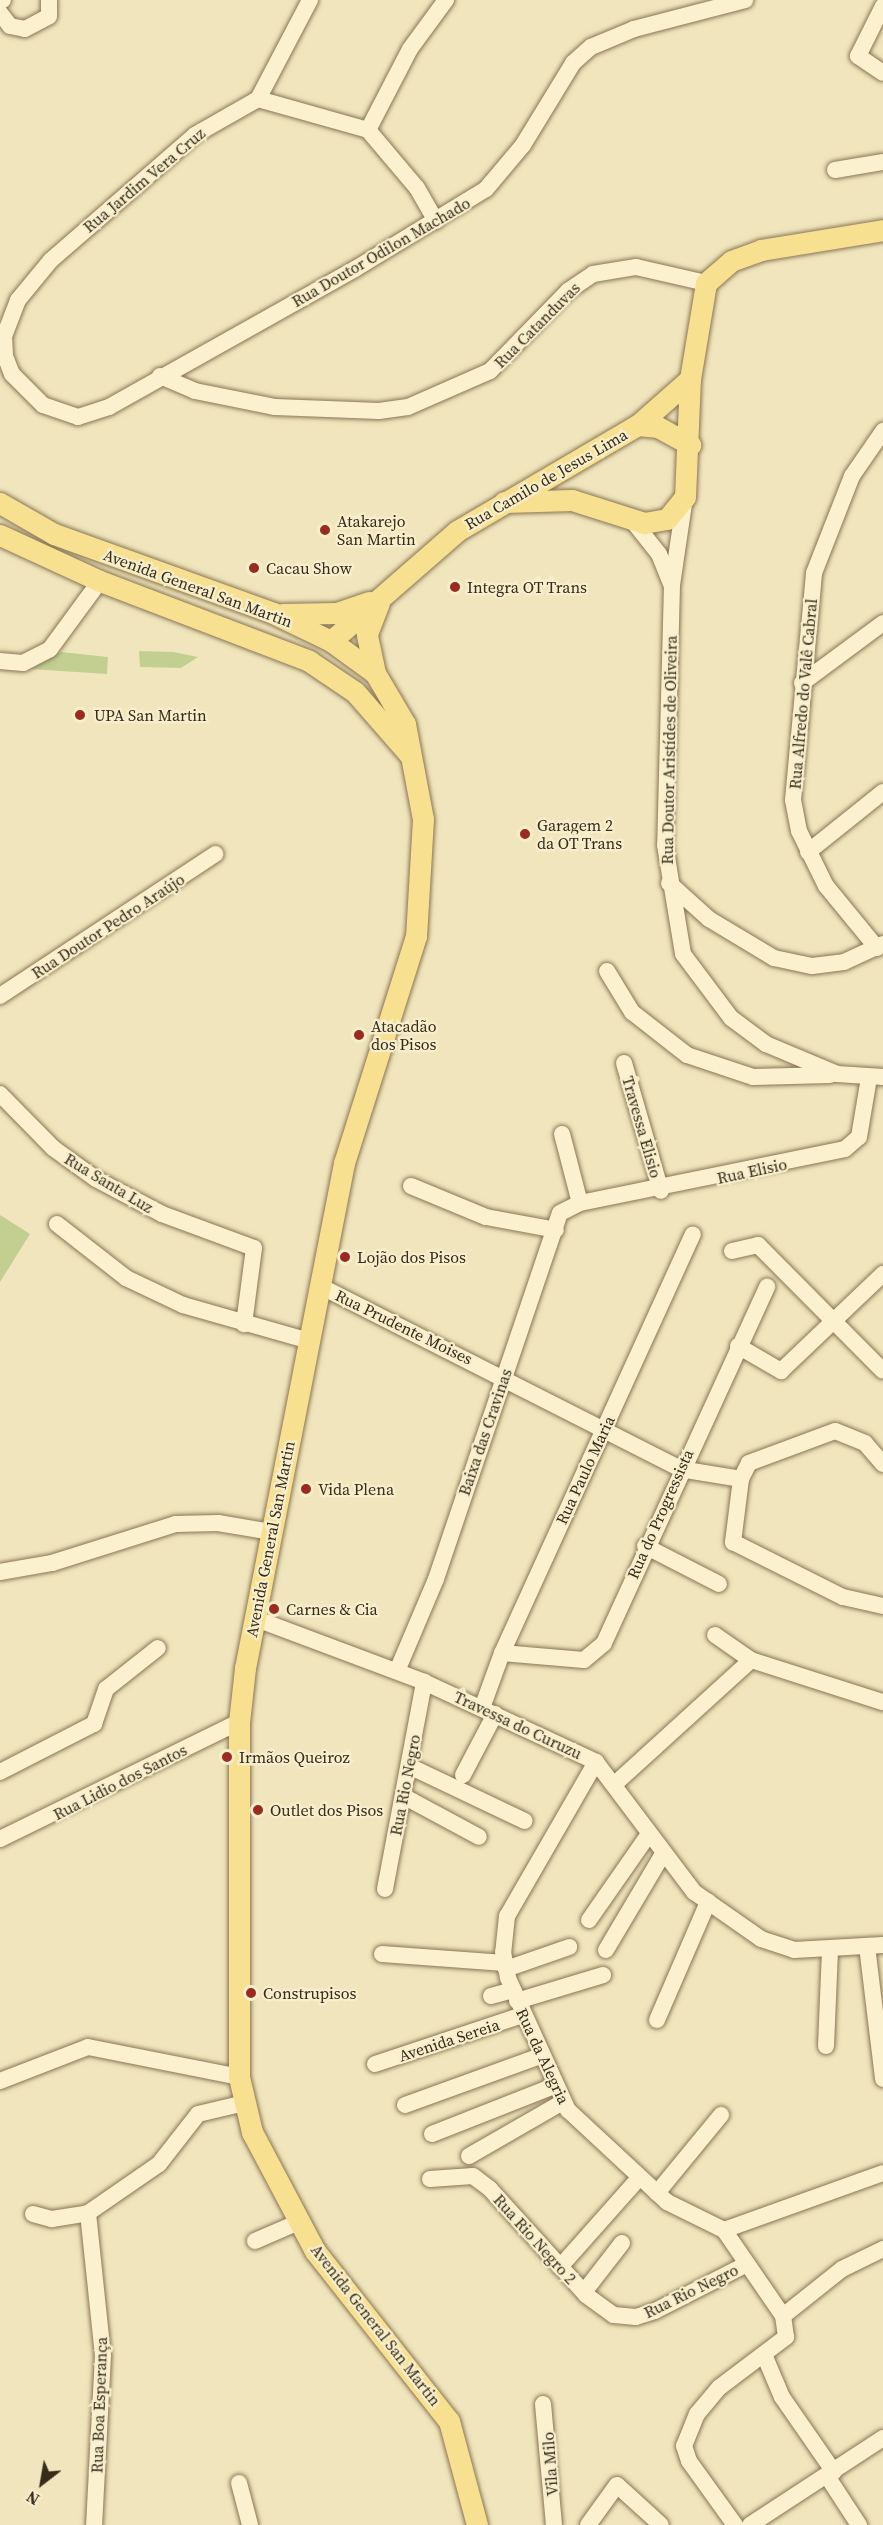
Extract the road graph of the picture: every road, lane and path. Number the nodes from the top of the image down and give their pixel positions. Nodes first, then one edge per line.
1 (49, 0) edge
2 (310, 0) edge
3 (446, 0) edge
4 (746, 0) edge
5 (883, 6) edge
6 (0, 13) edge
7 (883, 73) edge
8 (258, 99) junction
9 (368, 130) junction
10 (883, 162) edge
11 (835, 170) dead end
12 (436, 221) junction
13 (883, 230) edge
14 (706, 284) junction
15 (12, 374) joint
16 (160, 376) junction
17 (690, 379) junction
18 (638, 425) junction
19 (883, 431) edge
20 (690, 445) junction
21 (685, 497) junction
22 (0, 502) edge
23 (504, 502) junction
24 (632, 520) junction
25 (0, 535) edge
26 (100, 581) junction
27 (672, 585) junction
28 (382, 596) junction
29 (273, 613) junction
30 (883, 623) edge
31 (267, 641) junction
32 (331, 641) junction
33 (0, 661) edge
34 (375, 673) junction
35 (802, 684) junction
36 (410, 755) junction
37 (883, 792) edge
38 (808, 852) junction
39 (215, 854) dead end
40 (669, 883) junction
41 (880, 946) edge
42 (607, 971) dead end
43 (0, 996) edge
44 (624, 1063) dead end
45 (837, 1074) junction
46 (876, 1078) edge
47 (0, 1094) edge
48 (562, 1134) dead end
49 (411, 1186) dead end
50 (661, 1191) junction
51 (572, 1207) junction
52 (57, 1224) dead end
53 (556, 1230) junction
54 (693, 1234) dead end
55 (732, 1251) dead end
56 (883, 1274) edge
57 (320, 1286) junction
58 (767, 1287) dead end
59 (828, 1321) junction
60 (244, 1324) junction
61 (309, 1341) junction
62 (738, 1346) junction
63 (881, 1364) edge
64 (505, 1376) junction
65 (605, 1426) junction
66 (883, 1464) edge
67 (680, 1469) junction
68 (741, 1479) junction
69 (272, 1532) junction
70 (645, 1546) junction
71 (0, 1572) edge
72 (719, 1584) dead end
73 (883, 1606) edge
74 (254, 1618) junction
75 (715, 1635) dead end
76 (158, 1648) dead end
77 (502, 1653) junction
78 (751, 1660) junction
79 (397, 1671) junction
80 (424, 1682) junction
81 (883, 1702) edge
82 (488, 1711) junction
83 (239, 1722) junction
84 (596, 1762) junction
85 (409, 1766) junction
86 (0, 1772) edge
87 (463, 1775) dead end
88 (617, 1782) junction
89 (404, 1796) junction
90 (525, 1821) dead end
91 (649, 1834) junction
92 (479, 1837) dead end
93 (0, 1839) edge
94 (663, 1854) junction
95 (385, 1889) dead end
96 (708, 1902) junction
97 (590, 1920) dead end
98 (875, 1946) edge
99 (569, 1947) dead end
100 (606, 1950) dead end
101 (830, 1950) junction
102 (382, 1954) dead end
103 (506, 1966) junction
104 (603, 1975) dead end
105 (491, 1996) dead end
106 (517, 2002) junction
107 (657, 2020) dead end
108 (826, 2046) dead end
109 (540, 2056) junction
110 (375, 2064) dead end
111 (239, 2078) junction
112 (883, 2079) edge
113 (0, 2080) edge
114 (554, 2086) junction
115 (563, 2102) junction
116 (244, 2103) junction
117 (405, 2105) dead end
118 (721, 2115) dead end
119 (432, 2134) dead end
120 (469, 2156) dead end
121 (883, 2174) edge
122 (430, 2179) dead end
123 (638, 2179) junction
124 (657, 2193) junction
125 (88, 2213) junction
126 (33, 2214) dead end
127 (299, 2222) junction
128 (724, 2230) junction
129 (255, 2241) dead end
130 (622, 2243) dead end
131 (883, 2249) edge
132 (747, 2264) junction
133 (561, 2267) junction
134 (584, 2292) junction
135 (783, 2316) junction
136 (636, 2317) joint
137 (765, 2357) junction
138 (543, 2404) dead end
139 (883, 2438) edge
140 (830, 2474) junction
141 (238, 2483) dead end
142 (94, 2525) edge
143 (250, 2525) edge
144 (477, 2525) edge
145 (554, 2525) edge
146 (588, 2525) edge
147 (661, 2525) edge
148 (735, 2525) edge
149 (750, 2525) edge
150 (859, 2525) edge

1 - 6 street
2 - 8 street
3 - 9 street
4 - 12 street, Rua Doutor Odilon Machado
5 - 7 street
8 - 9 street
8 - 15 street, Rua Jardim Vera Cruz
9 - 12 street
10 - 11 street
12 - 16 street, Rua Doutor Odilon Machado
13 - 14 main road
14 - 16 street, Rua Catanduvas
14 - 17 main road, Rua Doutor Aristídes de Oliveira
15 - 16 street, Rua Doutor Odilon Machado
17 - 18 main road
17 - 20 main road, Rua Doutor Aristídes de Oliveira
18 - 20 main road, Rua Camilo de Jesus Lima
18 - 23 main road, Rua Camilo de Jesus Lima
19 - 35 street, Rua Alfredo do Valê Cabral
20 - 21 main road, Rua Doutor Aristídes de Oliveira
21 - 24 main road
21 - 27 street, Rua Doutor Aristídes de Oliveira
22 - 29 main road, Avenida General San Martin
23 - 24 main road
23 - 28 main road, Rua Camilo de Jesus Lima
24 - 27 street, Rua Doutor Aristídes de Oliveira
25 - 26 main road, Avenida General San Martin
26 - 31 main road, Avenida General San Martin
26 - 33 street
27 - 40 street, Rua Doutor Aristídes de Oliveira
28 - 29 main road
28 - 32 main road, Rua Camilo de Jesus Lima
28 - 34 main road
29 - 32 main road, Avenida General San Martin
30 - 35 street
31 - 32 main road
31 - 36 main road, Avenida General San Martin
32 - 34 main road, Avenida General San Martin
34 - 36 main road, Avenida General San Martin
35 - 38 street, Rua Alfredo do Valê Cabral
36 - 57 main road, Avenida General San Martin
37 - 38 street
38 - 41 street, Rua Alfredo do Valê Cabral
39 - 43 street, Rua Doutor Pedro Araújo
40 - 41 street
40 - 45 street, Rua Doutor Aristídes de Oliveira
42 - 45 street
44 - 50 street, Travessa Elisio
45 - 46 street, Rua Doutor Aristídes de Oliveira
46 - 50 street, Rua Elisio
47 - 60 street, Rua Santa Luz
48 - 51 street
49 - 53 street
50 - 51 street, Rua Elisio
51 - 53 street, Baixa das Cravinas
52 - 60 street
53 - 64 street, Baixa das Cravinas
54 - 65 street, Rua Paulo Maria
55 - 59 street
56 - 59 street
57 - 61 main road, Avenida General San Martin
57 - 64 street, Rua Prudente Moises
58 - 62 street, Rua do Progressista
59 - 62 street
59 - 63 street
60 - 61 street
61 - 69 main road, Avenida General San Martin
62 - 67 street, Rua do Progressista
64 - 65 street, Rua Prudente Moises
64 - 79 street, Baixa das Cravinas
65 - 67 street, Rua Prudente Moises
65 - 77 street, Rua Paulo Maria
66 - 68 street
67 - 68 street
67 - 70 street, Rua do Progressista
68 - 73 street
69 - 71 street
69 - 74 main road, Avenida General San Martin
70 - 72 street
70 - 77 street, Rua do Progressista
74 - 79 street
74 - 83 main road, Avenida General San Martin
75 - 78 street
76 - 86 street
77 - 82 street, Rua Paulo Maria
78 - 81 street
78 - 88 street
79 - 80 street, Travessa do Curuzu
80 - 82 street, Travessa do Curuzu
80 - 85 street, Rua Rio Negro
82 - 84 street, Travessa do Curuzu
82 - 87 street, Rua Paulo Maria
83 - 93 street, Rua Lidio dos Santos
83 - 111 main road, Avenida General San Martin
84 - 88 street, Travessa do Curuzu
84 - 103 street, Rua da Alegria
85 - 89 street, Rua Rio Negro
85 - 90 street
88 - 91 street, Travessa do Curuzu
89 - 92 street
89 - 95 street, Rua Rio Negro
91 - 94 street, Travessa do Curuzu
91 - 97 street
94 - 96 street, Travessa do Curuzu
94 - 100 street
96 - 101 street, Travessa do Curuzu
96 - 107 street
98 - 101 street, Travessa do Curuzu
98 - 112 street
99 - 103 street
101 - 108 street
102 - 103 street
103 - 106 street, Rua da Alegria
104 - 106 street
105 - 106 street
106 - 109 street, Rua da Alegria
106 - 110 street, Avenida Sereia
109 - 114 street, Rua da Alegria
109 - 117 street
111 - 113 street
111 - 116 main road, Avenida General San Martin
114 - 115 street, Rua da Alegria
114 - 119 street
115 - 120 street
115 - 123 street, Rua da Alegria
116 - 125 street
116 - 127 main road, Avenida General San Martin
118 - 124 street
121 - 128 street
122 - 133 street, Rua Rio Negro 2
123 - 124 street, Rua da Alegria
123 - 133 street
124 - 128 street, Rua da Alegria
125 - 126 street
125 - 142 street, Rua Boa Esperança
127 - 129 street
127 - 144 main road, Avenida General San Martin
128 - 132 street
130 - 134 street
131 - 135 street
132 - 135 street
132 - 136 street, Rua Rio Negro
133 - 134 street, Rua Rio Negro 2
134 - 136 street, Rua Rio Negro 2
135 - 137 street
137 - 140 street
137 - 148 street
138 - 145 street, Vila Milo
139 - 140 street
140 - 149 street
140 - 150 street
141 - 143 street
146 - 147 street

